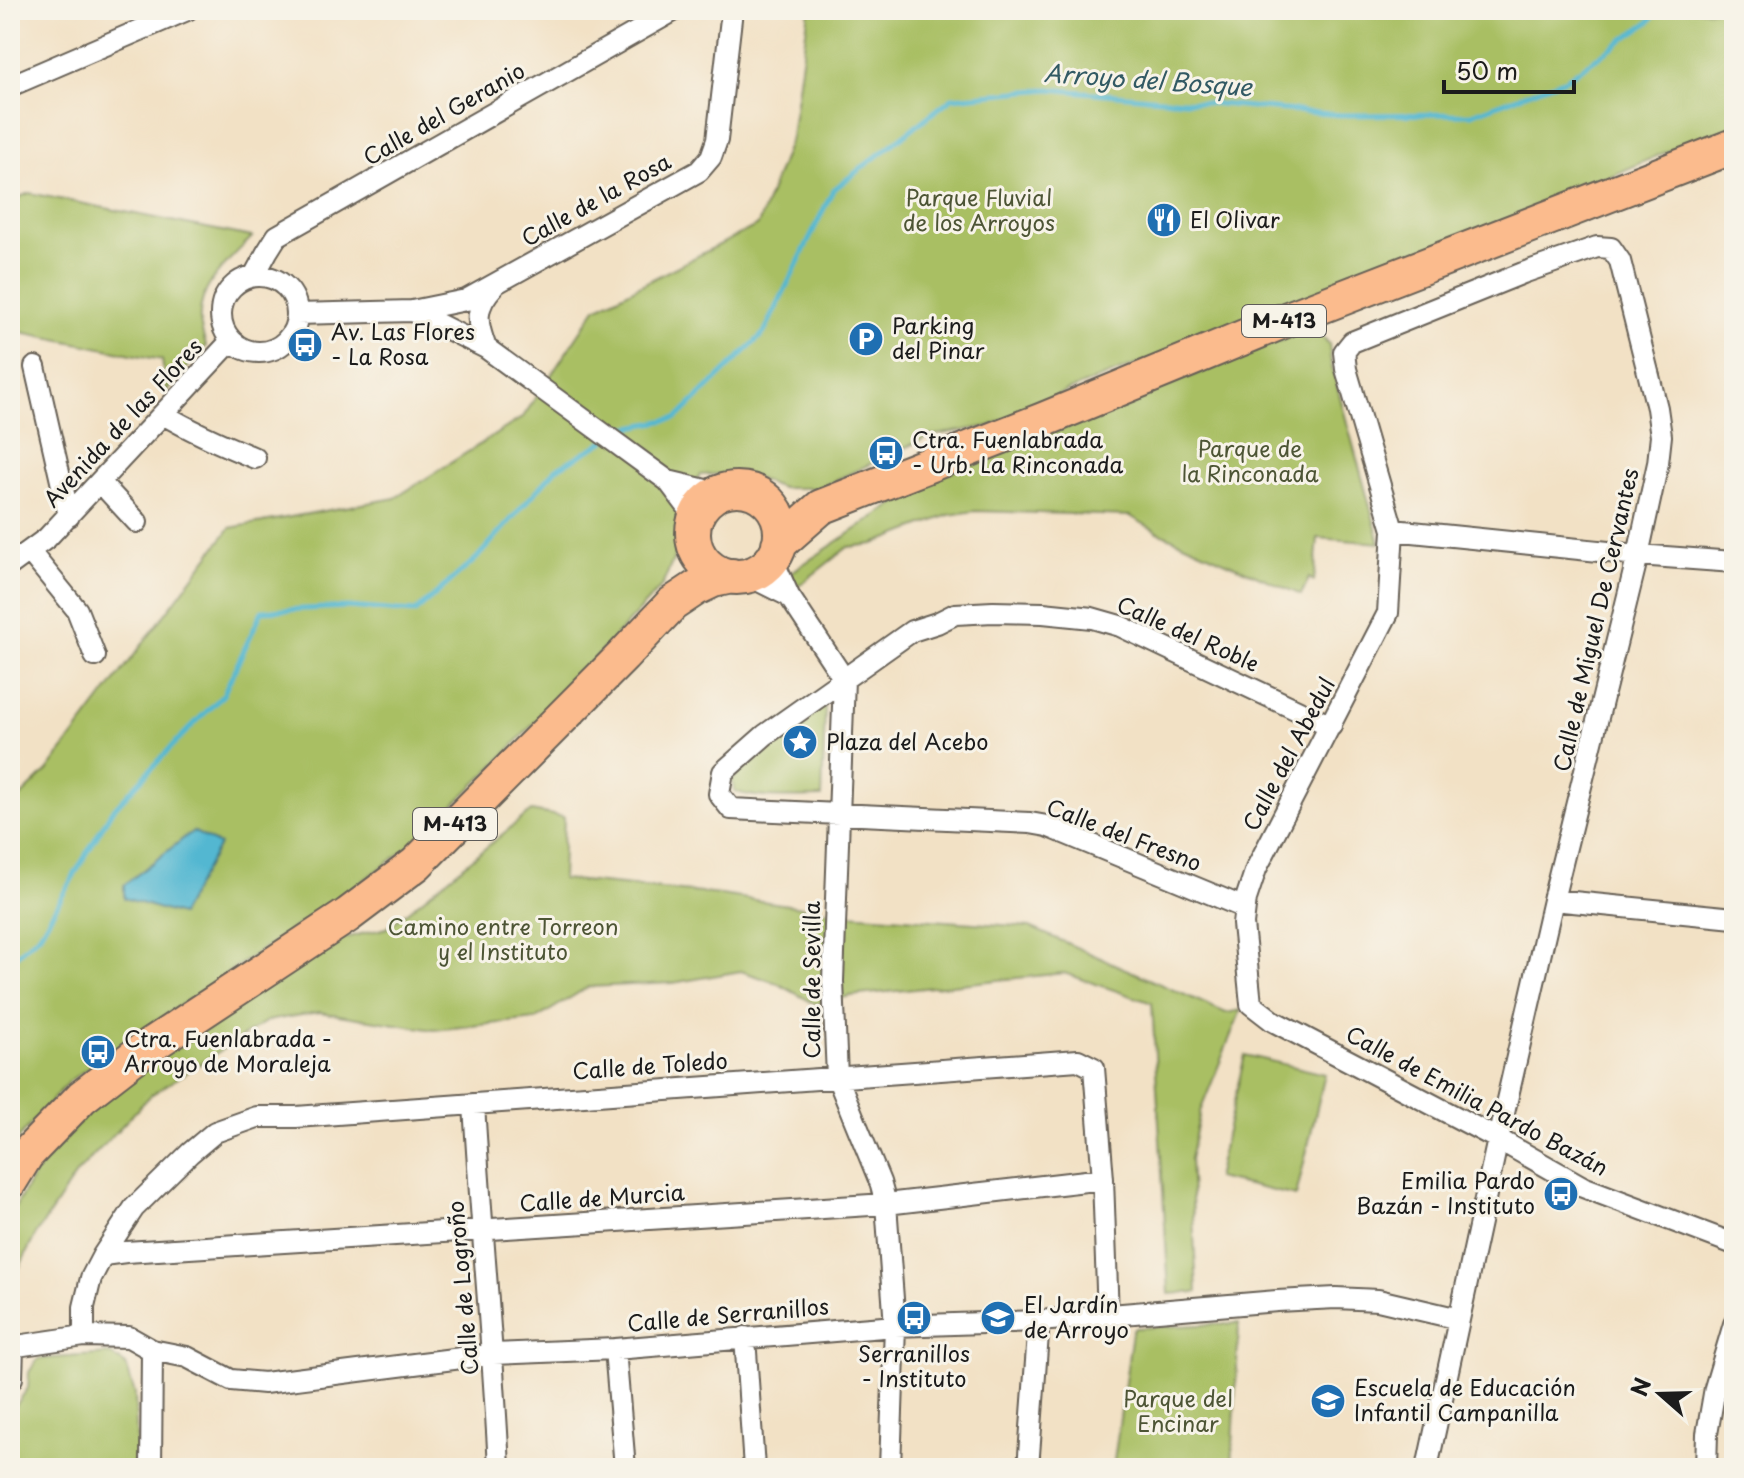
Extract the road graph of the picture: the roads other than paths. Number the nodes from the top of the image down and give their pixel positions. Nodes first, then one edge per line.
1 (187, 10) edge
2 (675, 10) edge
3 (732, 10) edge
4 (10, 86) edge
5 (1724, 153) edge
6 (254, 276) junction
7 (497, 283) junction
8 (412, 311) junction
9 (297, 314) junction
10 (231, 341) junction
11 (486, 348) junction
12 (35, 367) dead end
13 (163, 414) junction
14 (255, 458) dead end
15 (668, 481) junction
16 (100, 482) junction
17 (734, 492) junction
18 (821, 507) junction
19 (69, 516) junction
20 (137, 522) dead end
21 (1393, 530) junction
22 (695, 532) junction
23 (30, 552) junction
24 (1638, 555) junction
25 (1734, 562) edge
26 (757, 564) junction
27 (10, 565) edge
28 (789, 596) junction
29 (672, 604) junction
30 (95, 656) dead end
31 (844, 679) junction
32 (1331, 726) junction
33 (838, 813) junction
34 (1553, 900) junction
35 (1245, 908) junction
36 (1734, 918) edge
37 (1251, 1004) joint
38 (837, 1077) junction
39 (474, 1104) junction
40 (1498, 1139) junction
41 (15, 1167) edge
42 (1103, 1179) junction
43 (886, 1204) junction
44 (482, 1230) junction
45 (1734, 1244) edge
46 (103, 1255) junction
47 (1108, 1316) junction
48 (1459, 1319) junction
49 (1039, 1321) junction
50 (1734, 1324) edge
51 (895, 1326) junction
52 (84, 1336) junction
53 (745, 1337) junction
54 (12, 1347) edge
55 (615, 1349) junction
56 (152, 1350) junction
57 (493, 1354) junction
58 (10, 1381) edge
59 (151, 1468) edge
60 (499, 1468) edge
61 (625, 1468) edge
62 (754, 1468) edge
63 (890, 1468) edge
64 (1028, 1468) edge
65 (1427, 1468) edge
66 (1706, 1468) edge

1 - 4 street
2 - 6 street, Calle del Geranio
3 - 7 street, Calle de la Rosa
5 - 18 main road, M-413
6 - 9 street
6 - 10 street
7 - 8 street, Calle de la Rosa
7 - 11 street
8 - 9 street, Calle de la Rosa
8 - 11 street
9 - 10 street
10 - 13 street, Avenida de las Flores
11 - 15 street
12 - 19 street
13 - 14 street
13 - 16 street, Avenida de las Flores
15 - 17 street
15 - 22 street
16 - 19 street, Avenida de las Flores
16 - 20 street
17 - 18 main road
17 - 22 main road, M-413
17 - 26 main road
18 - 26 main road, M-413
19 - 23 street, Avenida de las Flores
21 - 24 street
21 - 24 street, Calle de Miguel De Cervantes
21 - 32 street, Calle del Abedul
22 - 26 main road
22 - 29 main road, M-413
23 - 27 street, Avenida de las Flores
23 - 30 street
24 - 25 street
24 - 34 street, Calle de Miguel De Cervantes
26 - 28 street
26 - 28 street
26 - 29 main road, M-413
28 - 31 street
29 - 41 main road, M-413
31 - 32 street, Calle del Roble
31 - 33 street, Calle de Sevilla
31 - 33 street
32 - 35 street, Calle del Abedul
33 - 35 street, Calle del Fresno
33 - 38 street, Calle de Sevilla
34 - 36 street
34 - 40 street, Calle de Miguel De Cervantes
35 - 37 street, Calle del Abedul
37 - 40 street, Calle de Emilia Pardo Bazán
38 - 39 street, Calle de Toledo
38 - 42 street, Calle de Toledo
38 - 43 street, Calle de Sevilla
39 - 44 street, Calle de Logroño
39 - 46 street, Calle de Toledo
40 - 45 street, Calle de Emilia Pardo Bazán
40 - 48 street, Calle de Miguel De Cervantes
42 - 43 street, Calle de Murcia
42 - 47 street, Calle de Toledo
43 - 44 street, Calle de Murcia
43 - 51 street, Calle de Sevilla
44 - 46 street, Calle de Murcia
44 - 57 street, Calle de Logroño
46 - 52 street, Calle de Toledo
47 - 48 street, Calle de Serranillos
47 - 49 street, Calle de Serranillos
48 - 65 street, Calle de Miguel De Cervantes
49 - 51 street, Calle de Serranillos
49 - 64 street
50 - 66 street
51 - 53 street, Calle de Serranillos
51 - 63 street, Calle de Sevilla
52 - 54 street, Calle de Serranillos
52 - 56 street, Calle de Serranillos
53 - 55 street, Calle de Serranillos
53 - 62 street
54 - 58 street
55 - 57 street, Calle de Serranillos
55 - 61 street
56 - 57 street, Calle de Serranillos
56 - 59 street
57 - 60 street, Calle de Logroño

